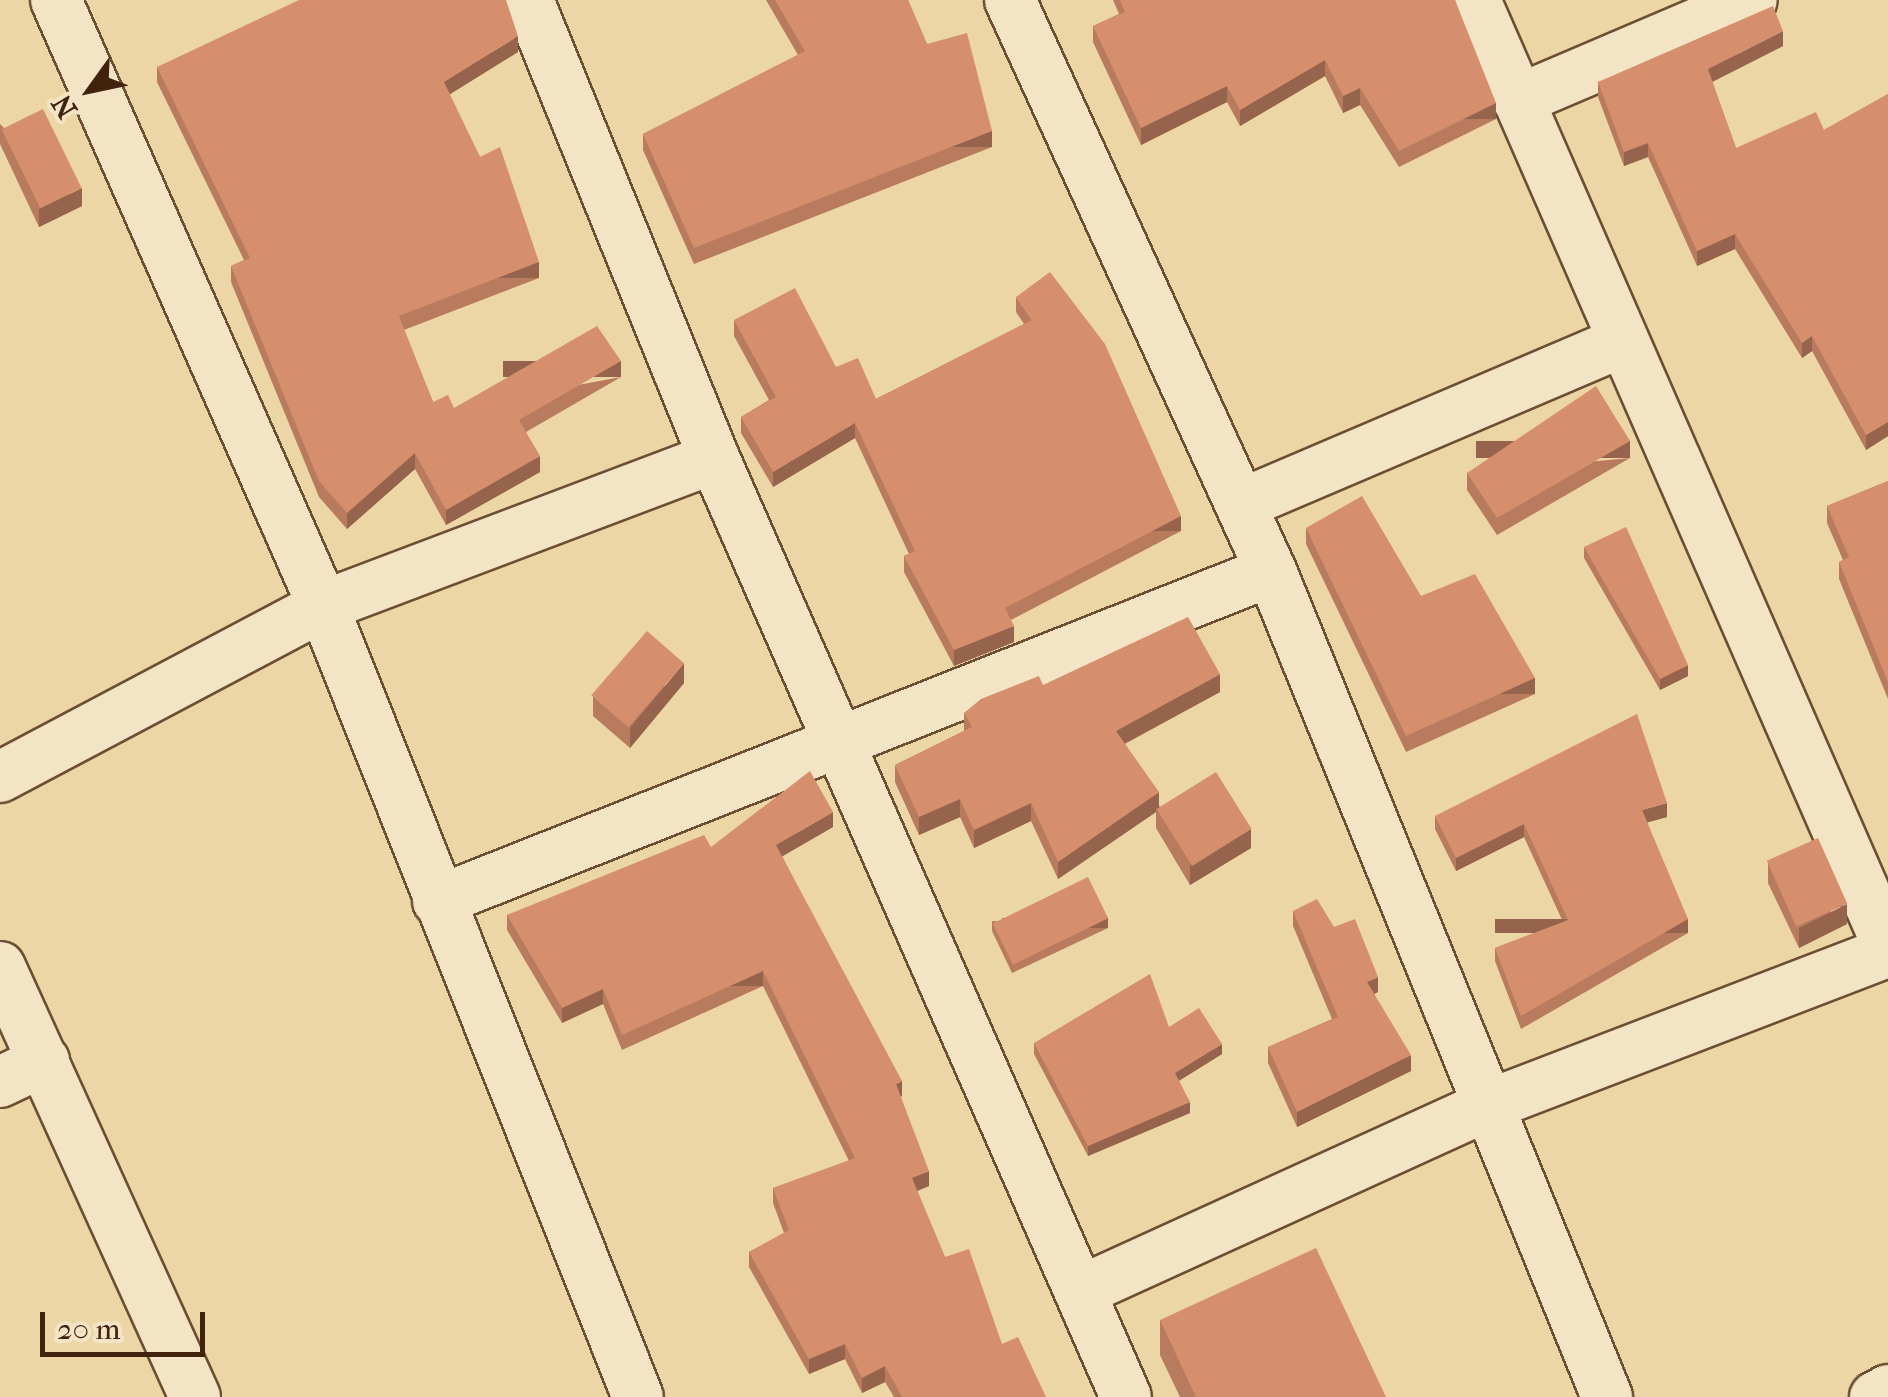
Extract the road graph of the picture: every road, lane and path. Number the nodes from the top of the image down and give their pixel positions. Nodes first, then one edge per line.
1 (56, 0) edge
2 (528, 0) edge
3 (1010, 0) edge
4 (1475, 0) edge
5 (1752, 0) edge
6 (1518, 100) junction
7 (1618, 344) junction
8 (714, 458) junction
9 (1242, 504) junction
10 (1271, 571) junction
11 (324, 606) junction
12 (836, 740) junction
13 (0, 776) edge
14 (438, 901) junction
15 (1888, 949) edge
16 (0, 968) edge
17 (44, 1061) junction
18 (0, 1082) edge
19 (1494, 1103) junction
20 (1080, 1291) junction
21 (1888, 1390) edge
22 (194, 1397) edge
23 (638, 1397) edge
24 (1126, 1397) edge
25 (1606, 1397) edge
26 (1875, 1397) edge

1 - 11 street
2 - 8 street
3 - 9 street
4 - 6 street
5 - 6 street
6 - 7 street
7 - 9 street
7 - 15 street
8 - 11 street
8 - 12 street
9 - 10 street
10 - 12 street
10 - 19 street
11 - 13 street
11 - 14 street
12 - 14 street
12 - 20 street
14 - 23 street
15 - 19 street
16 - 17 street
17 - 18 street
17 - 22 street
19 - 20 street
19 - 25 street
20 - 24 street
21 - 26 street

